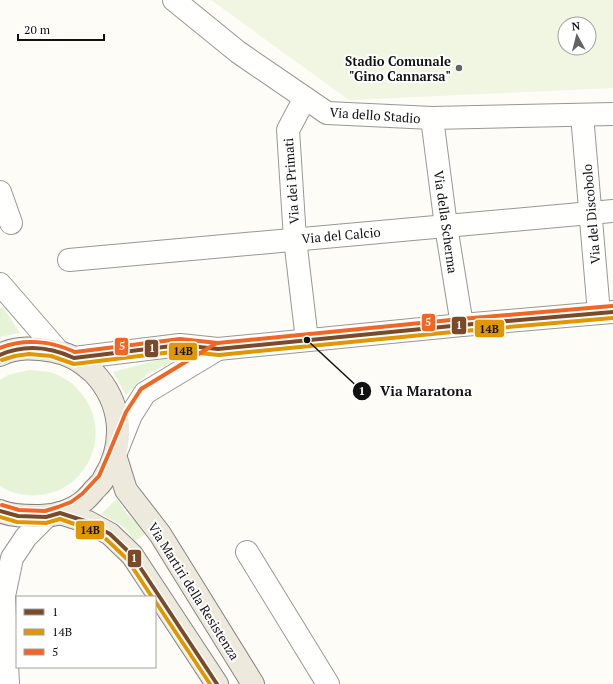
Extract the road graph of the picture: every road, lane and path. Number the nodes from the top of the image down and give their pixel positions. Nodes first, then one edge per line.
1 (174, 0) edge
2 (305, 98) junction
3 (613, 114) edge
4 (582, 115) junction
5 (432, 118) junction
6 (0, 192) edge
7 (613, 211) edge
8 (591, 213) junction
9 (11, 223) dead end
10 (446, 226) junction
11 (295, 240) junction
12 (68, 260) dead end
13 (0, 284) edge
14 (606, 313) edge
15 (462, 325) junction
16 (307, 340) junction
17 (218, 349) junction
18 (0, 355) edge
19 (66, 355) junction
20 (115, 455) junction
21 (0, 511) edge
22 (53, 515) junction
23 (247, 552) dead end
24 (8, 684) edge
25 (217, 684) edge
26 (253, 684) edge
27 (328, 684) edge

1 - 2 street, Via dello Stadio
2 - 5 street, Via dello Stadio
2 - 11 street, Via dei Primati
3 - 4 street, Via dello Stadio
4 - 5 street, Via dello Stadio
4 - 8 street, Via del Discobolo
5 - 10 street, Via della Scherma
6 - 9 street
7 - 8 street, Via del Calcio
8 - 10 street, Via del Calcio
8 - 14 street, Via del Discobolo
10 - 11 street, Via del Calcio
10 - 15 street, Via della Scherma
11 - 12 street, Via del Calcio
11 - 16 street, Via dei Primati
13 - 19 street
14 - 15 street
15 - 16 street
16 - 17 street
17 - 19 street
17 - 20 street
18 - 19 main road, Via Martiri della Resistenza
19 - 20 main road, Via Martiri della Resistenza
20 - 22 main road, Via Martiri della Resistenza
20 - 26 main road, Via Martiri della Resistenza
21 - 22 main road, Via Martiri della Resistenza
22 - 24 street
22 - 25 main road, Via Martiri della Resistenza
23 - 27 street

